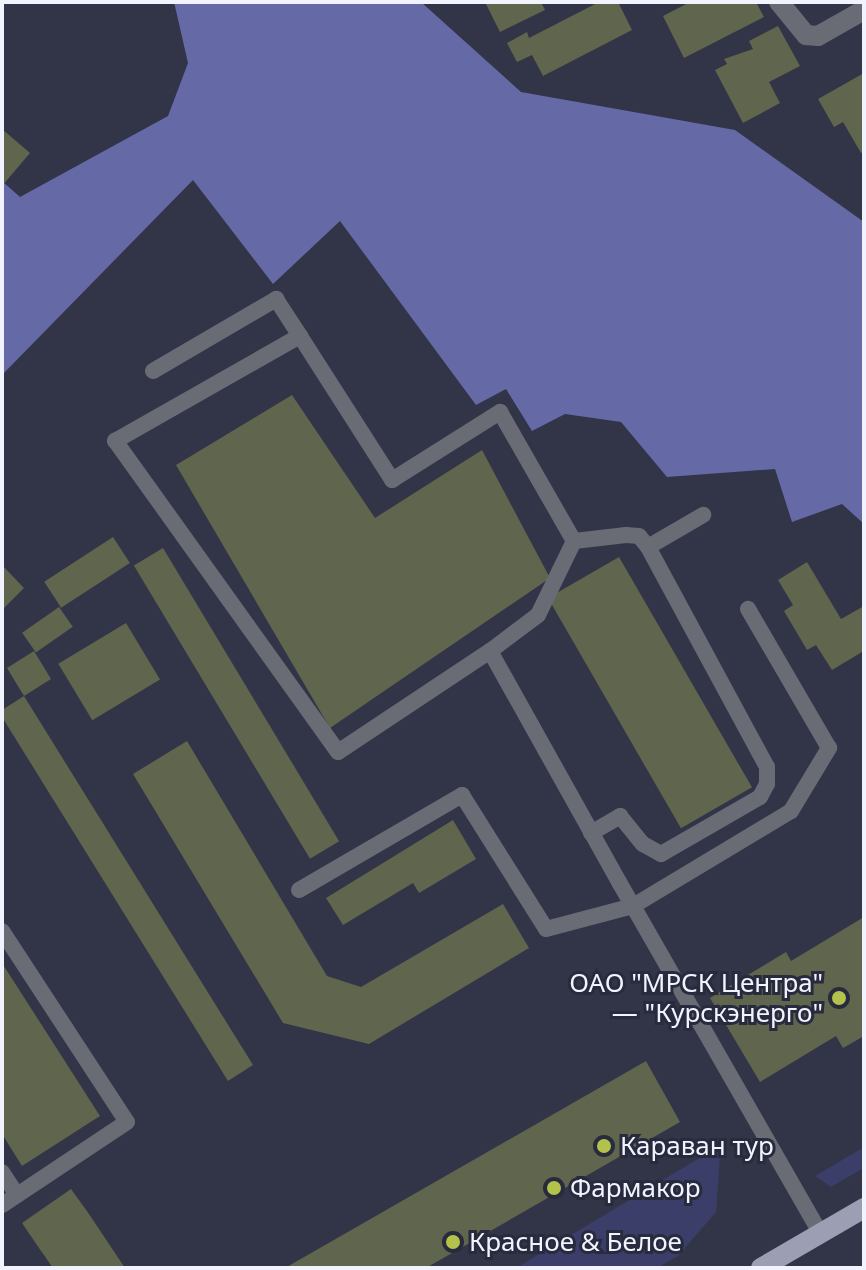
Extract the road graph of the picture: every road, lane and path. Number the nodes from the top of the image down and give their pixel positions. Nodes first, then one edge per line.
1 (779, 2) edge
2 (864, 10) edge
3 (300, 336) junction
4 (153, 371) dead end
5 (703, 515) dead end
6 (574, 541) junction
7 (648, 547) junction
8 (748, 609) dead end
9 (490, 651) junction
10 (591, 833) junction
11 (299, 890) dead end
12 (633, 906) junction
13 (2, 931) edge
14 (2, 1172) edge
15 (9, 1200) edge
16 (864, 1208) edge
17 (820, 1233) junction
18 (761, 1268) edge

1 - 2 street
3 - 4 lane
3 - 6 lane
3 - 9 lane
5 - 7 lane
6 - 7 lane
6 - 9 lane
7 - 10 lane
8 - 12 lane
9 - 10 lane
10 - 12 lane
11 - 12 lane
12 - 17 lane
13 - 15 lane
14 - 15 lane
16 - 17 main road
17 - 18 main road

